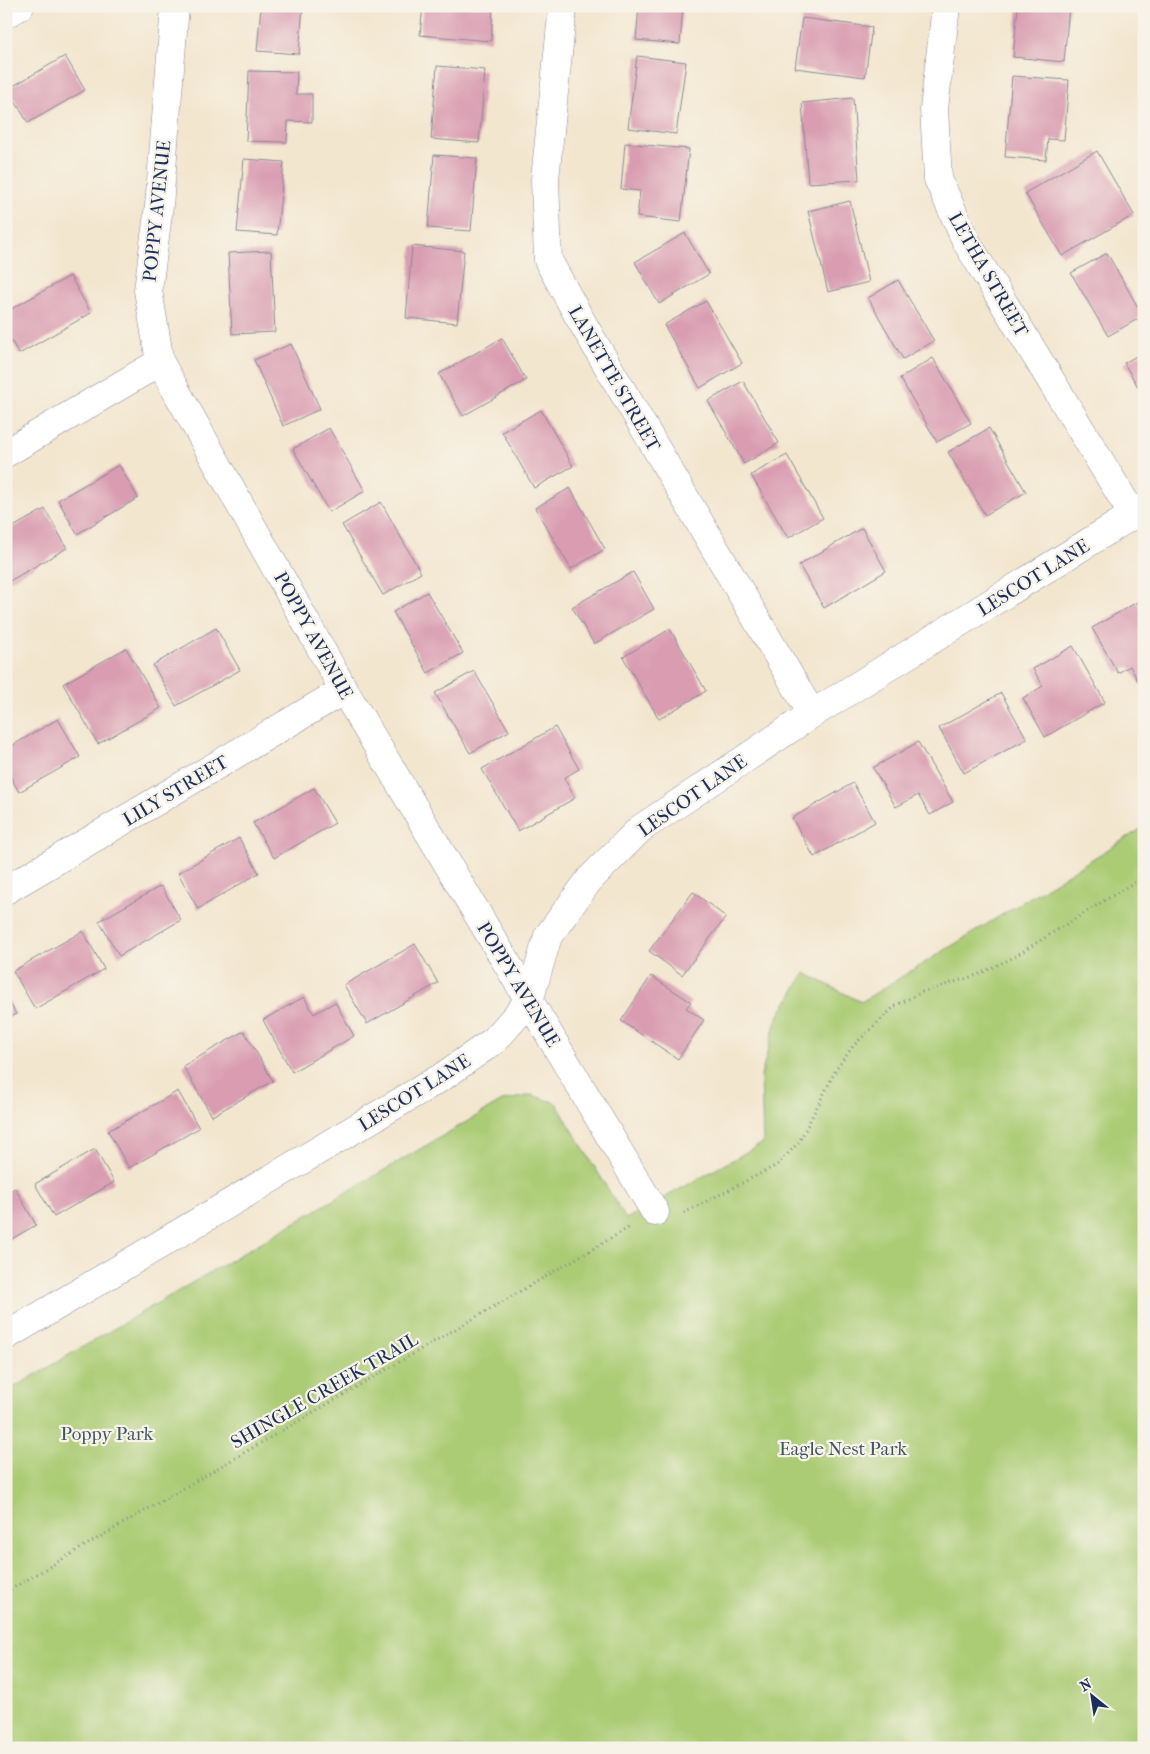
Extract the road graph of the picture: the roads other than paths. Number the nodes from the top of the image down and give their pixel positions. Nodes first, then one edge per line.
1 (20, 6) edge
2 (175, 6) edge
3 (563, 6) edge
4 (946, 6) edge
5 (6, 14) edge
6 (160, 362) junction
7 (6, 453) edge
8 (1138, 512) edge
9 (344, 690) junction
10 (812, 714) junction
11 (6, 890) edge
12 (529, 1001) junction
13 (655, 1212) road end
14 (6, 1336) edge

1 - 5 street
2 - 6 street, POPPY AVENUE
3 - 10 street, LANETTE STREET
4 - 8 street, LETHA STREET
6 - 7 street
6 - 9 street, POPPY AVENUE
8 - 10 street, LESCOT LANE
9 - 11 street, LILY STREET
9 - 12 street, POPPY AVENUE
10 - 12 street, LESCOT LANE
12 - 13 street, POPPY AVENUE
12 - 14 street, LESCOT LANE

